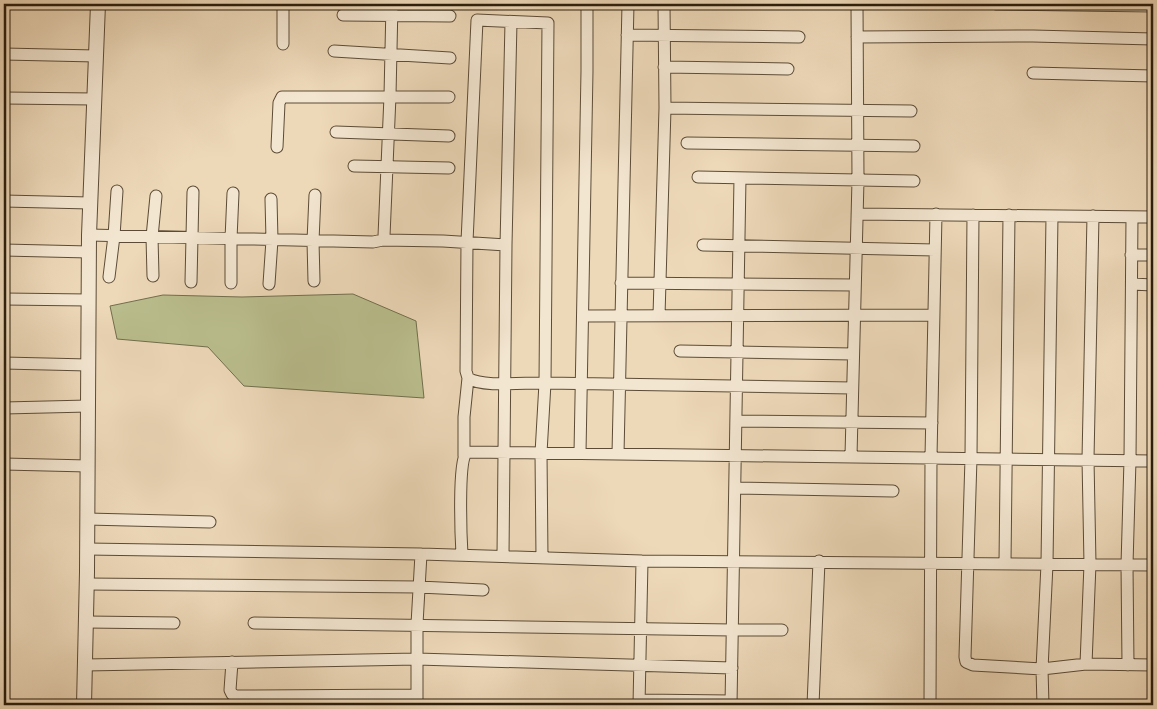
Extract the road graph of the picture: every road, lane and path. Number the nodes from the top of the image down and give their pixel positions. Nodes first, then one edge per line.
1 (98, 4) edge
2 (283, 4) edge
3 (392, 4) edge
4 (628, 4) edge
5 (664, 4) edge
6 (857, 4) edge
7 (996, 4) edge
8 (1153, 6) edge
9 (587, 7) dead end
10 (343, 14) dead end
11 (391, 16) junction
12 (450, 16) dead end
13 (511, 22) junction
14 (627, 35) junction
15 (664, 35) junction
16 (799, 36) dead end
17 (857, 37) junction
18 (1153, 39) edge
19 (283, 44) dead end
20 (334, 51) dead end
21 (4, 54) edge
22 (390, 54) junction
23 (96, 56) junction
24 (450, 58) dead end
25 (664, 67) junction
26 (788, 69) dead end
27 (1033, 73) dead end
28 (1153, 76) edge
29 (390, 96) junction
30 (449, 97) dead end
31 (4, 98) edge
32 (94, 99) junction
33 (665, 108) junction
34 (858, 110) junction
35 (911, 112) dead end
36 (336, 132) dead end
37 (389, 134) junction
38 (449, 136) dead end
39 (687, 143) dead end
40 (858, 146) junction
41 (914, 146) dead end
42 (277, 147) dead end
43 (354, 166) dead end
44 (388, 168) junction
45 (449, 168) dead end
46 (698, 177) dead end
47 (740, 178) junction
48 (858, 180) junction
49 (914, 181) dead end
50 (117, 191) dead end
51 (193, 192) dead end
52 (233, 193) dead end
53 (315, 195) dead end
54 (156, 196) dead end
55 (271, 199) dead end
56 (4, 200) edge
57 (90, 203) junction
58 (857, 214) junction
59 (936, 214) junction
60 (973, 215) junction
61 (1009, 215) junction
62 (1052, 216) junction
63 (1092, 216) junction
64 (1132, 216) junction
65 (1153, 217) edge
66 (89, 235) junction
67 (114, 236) junction
68 (152, 237) junction
69 (193, 238) junction
70 (231, 239) junction
71 (272, 240) junction
72 (383, 240) junction
73 (313, 241) junction
74 (467, 242) junction
75 (703, 244) dead end
76 (506, 245) junction
77 (739, 246) junction
78 (856, 248) junction
79 (4, 250) edge
80 (935, 250) junction
81 (89, 252) junction
82 (1131, 255) junction
83 (1153, 255) edge
84 (153, 276) dead end
85 (109, 277) dead end
86 (314, 281) dead end
87 (191, 282) dead end
88 (231, 283) dead end
89 (621, 283) junction
90 (660, 283) junction
91 (270, 284) dead end
92 (738, 284) junction
93 (1132, 284) junction
94 (855, 285) junction
95 (1153, 285) edge
96 (4, 299) edge
97 (88, 300) junction
98 (934, 315) junction
99 (583, 316) junction
100 (620, 316) junction
101 (659, 316) junction
102 (738, 316) junction
103 (854, 317) junction
104 (680, 351) dead end
105 (737, 352) junction
106 (853, 354) junction
107 (4, 363) edge
108 (88, 365) junction
109 (468, 378) junction
110 (505, 383) junction
111 (545, 383) junction
112 (582, 384) junction
113 (619, 385) junction
114 (736, 387) junction
115 (852, 388) junction
116 (88, 406) junction
117 (4, 408) edge
118 (736, 421) junction
119 (851, 423) junction
120 (932, 423) junction
121 (504, 452) junction
122 (541, 453) junction
123 (580, 453) junction
124 (618, 454) junction
125 (735, 455) junction
126 (464, 456) junction
127 (850, 456) junction
128 (931, 457) junction
129 (970, 458) junction
130 (1006, 458) junction
131 (1048, 459) junction
132 (1088, 459) junction
133 (1130, 460) junction
134 (1153, 461) edge
135 (4, 464) edge
136 (88, 466) junction
137 (735, 488) junction
138 (893, 491) dead end
139 (87, 519) junction
140 (210, 522) dead end
141 (87, 549) junction
142 (421, 554) junction
143 (462, 555) junction
144 (503, 556) junction
145 (542, 558) junction
146 (642, 560) junction
147 (819, 561) junction
148 (734, 562) junction
149 (930, 562) junction
150 (967, 563) junction
151 (1005, 564) junction
152 (1047, 564) junction
153 (1090, 564) junction
154 (1127, 565) junction
155 (1153, 565) edge
156 (87, 584) junction
157 (419, 587) junction
158 (483, 590) dead end
159 (86, 622) junction
160 (174, 622) dead end
161 (254, 623) dead end
162 (417, 624) junction
163 (641, 628) junction
164 (732, 630) junction
165 (782, 630) dead end
166 (417, 659) junction
167 (232, 662) junction
168 (1086, 664) junction
169 (85, 665) junction
170 (640, 665) junction
171 (1128, 665) junction
172 (1153, 665) edge
173 (732, 668) junction
174 (1042, 668) junction
175 (417, 700) edge
176 (640, 702) edge
177 (731, 703) edge
178 (84, 705) edge
179 (813, 705) edge
180 (930, 705) edge
181 (1042, 705) edge

1 - 23 street
2 - 19 street
3 - 11 street
4 - 14 street
5 - 15 street
6 - 17 street
7 - 8 street
9 - 99 street
10 - 11 street
11 - 12 street
11 - 22 street
13 - 74 street
13 - 76 street
13 - 111 street
14 - 15 street
14 - 89 street
15 - 16 street
15 - 25 street
17 - 18 street
17 - 34 street
20 - 22 street
21 - 23 street
22 - 24 street
22 - 29 street
23 - 32 street
25 - 26 street
25 - 33 street
27 - 28 street
29 - 30 street
29 - 37 street
29 - 42 street
31 - 32 street
32 - 57 street
33 - 34 street
33 - 90 street
34 - 35 street
34 - 40 street
36 - 37 street
37 - 38 street
37 - 44 street
39 - 40 street
40 - 41 street
40 - 48 street
43 - 44 street
44 - 45 street
44 - 72 street
46 - 47 street
47 - 48 street
47 - 77 street
48 - 49 street
48 - 58 street
50 - 67 street
51 - 69 street
52 - 70 street
53 - 73 street
54 - 68 street
55 - 71 street
56 - 57 street
57 - 66 street
58 - 59 street
58 - 78 street
59 - 60 street
59 - 80 street
60 - 61 street
60 - 129 street
61 - 62 street
61 - 130 street
62 - 63 street
62 - 131 street
63 - 64 street
63 - 132 street
64 - 65 street
64 - 82 street
66 - 67 street
66 - 81 street
67 - 68 street
67 - 85 street
68 - 69 street
68 - 84 street
69 - 70 street
69 - 87 street
70 - 71 street
70 - 88 street
71 - 73 street
71 - 91 street
72 - 73 street
72 - 74 street
73 - 86 street
74 - 76 street
74 - 109 street
75 - 77 street
76 - 110 street
77 - 78 street
77 - 92 street
78 - 80 street
78 - 94 street
79 - 81 street
80 - 98 street
81 - 97 street
82 - 83 street
82 - 93 street
89 - 90 street
89 - 100 street
90 - 92 street
90 - 101 street
92 - 94 street
92 - 102 street
93 - 95 street
93 - 133 street
94 - 103 street
96 - 97 street
97 - 108 street
98 - 103 street
98 - 120 street
99 - 100 street
99 - 112 street
100 - 101 street
100 - 113 street
101 - 102 street
102 - 103 street
102 - 105 street
103 - 106 street
104 - 105 street
105 - 106 street
105 - 114 street
106 - 115 street
107 - 108 street
108 - 116 street
109 - 110 street
109 - 126 street
110 - 111 street
110 - 121 street
111 - 112 street
111 - 122 street
112 - 113 street
112 - 123 street
113 - 114 street
113 - 124 street
114 - 115 street
114 - 118 street
115 - 119 street
116 - 117 street
116 - 136 street
118 - 119 street
118 - 125 street
119 - 120 street
119 - 127 street
120 - 128 street
121 - 122 street
121 - 126 street
121 - 144 street
122 - 123 street
122 - 145 street
123 - 124 street
124 - 125 street
125 - 127 street
125 - 137 street
126 - 143 street
127 - 128 street
128 - 129 street
128 - 149 street
129 - 130 street
129 - 150 street
130 - 131 street
130 - 151 street
131 - 132 street
131 - 152 street
132 - 133 street
132 - 153 street
133 - 134 street
133 - 154 street
135 - 136 street
136 - 139 street
137 - 138 street
137 - 148 street
139 - 140 street
139 - 141 street
141 - 142 street
141 - 156 street
142 - 143 street
142 - 157 street
143 - 144 street
144 - 145 street
145 - 146 street
146 - 148 street
146 - 163 street
147 - 148 street
147 - 149 street
147 - 179 street
148 - 164 street
149 - 150 street
149 - 180 street
150 - 151 street
150 - 174 street
151 - 152 street
152 - 153 street
152 - 174 street
153 - 154 street
153 - 168 street
154 - 155 street
154 - 171 street
156 - 157 street
156 - 159 street
157 - 158 street
157 - 162 street
159 - 160 street
159 - 169 street
161 - 162 street
162 - 163 street
162 - 166 street
163 - 164 street
163 - 170 street
164 - 165 street
164 - 173 street
166 - 167 street
166 - 170 street
166 - 175 street
167 - 169 street
167 - 175 street
168 - 171 street
168 - 174 street
169 - 178 street
170 - 173 street
170 - 176 street
171 - 172 street
173 - 177 street
174 - 181 street
176 - 177 street

